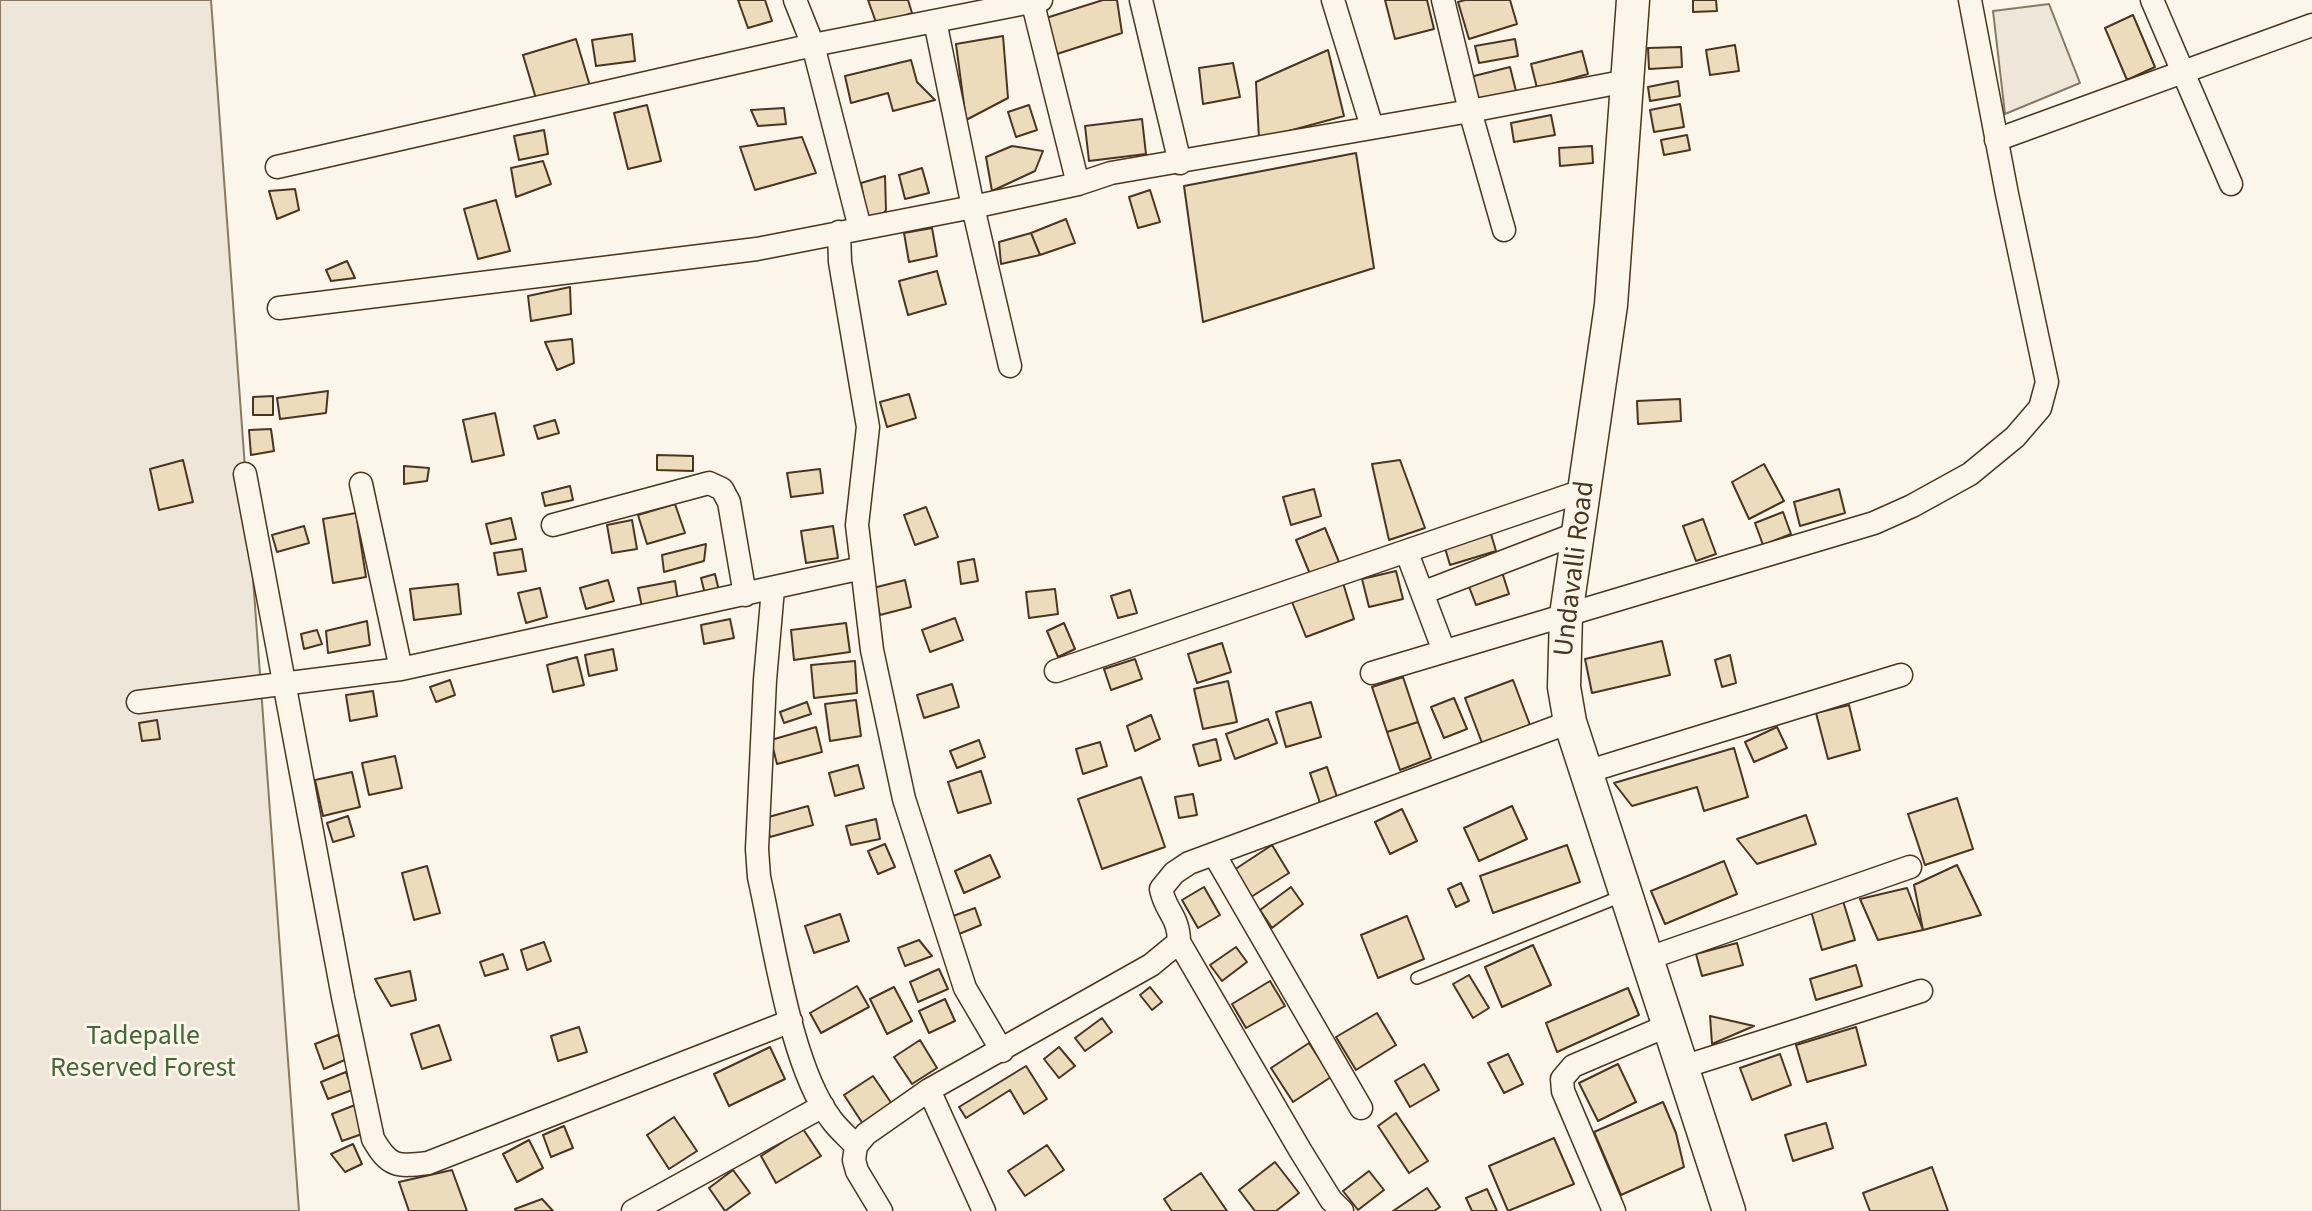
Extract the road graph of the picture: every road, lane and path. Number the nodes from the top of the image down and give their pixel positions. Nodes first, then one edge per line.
1 (795, 0) edge
2 (1141, 0) edge
3 (1333, 0) edge
4 (1443, 0) edge
5 (1633, 0) edge
6 (1970, 0) edge
7 (2152, 0) edge
8 (1035, 1) edge
9 (935, 21) junction
10 (2312, 25) edge
11 (813, 45) junction
12 (2184, 73) junction
13 (1627, 81) junction
14 (1470, 111) junction
15 (1372, 127) junction
16 (1996, 140) junction
17 (1180, 163) junction
18 (277, 167) dead end
19 (1078, 184) junction
20 (2231, 184) dead end
21 (973, 207) junction
22 (849, 230) junction
23 (1504, 230) dead end
24 (279, 308) dead end
25 (1010, 366) dead end
26 (245, 474) dead end
27 (361, 484) dead end
28 (1585, 490) junction
29 (553, 525) dead end
30 (1578, 533) junction
31 (1407, 553) junction
32 (862, 568) junction
33 (773, 589) junction
34 (1422, 593) junction
35 (745, 595) junction
36 (1566, 615) junction
37 (1444, 651) junction
38 (401, 669) junction
39 (1056, 671) dead end
40 (1372, 673) dead end
41 (1901, 675) dead end
42 (285, 683) junction
43 (138, 702) dead end
44 (1570, 722) junction
45 (1586, 772) junction
46 (1214, 854) junction
47 (1910, 867) dead end
48 (1626, 894) junction
49 (1179, 942) junction
50 (1646, 959) junction
51 (1417, 978) dead end
52 (1921, 991) dead end
53 (791, 1021) junction
54 (1669, 1025) junction
55 (1002, 1051) junction
56 (1683, 1067) junction
57 (929, 1090) junction
58 (823, 1106) junction
59 (1361, 1108) dead end
60 (856, 1146) junction
61 (633, 1211) edge
62 (881, 1211) edge
63 (984, 1211) edge
64 (1342, 1211) edge
65 (1614, 1211) edge
66 (1729, 1211) edge

1 - 11 street
2 - 17 street
3 - 15 street
4 - 14 street
5 - 13 main road, Undavalli Road
6 - 16 street
7 - 12 street
8 - 9 street
8 - 19 street
9 - 11 street
9 - 21 street
10 - 12 street
11 - 18 street
11 - 22 street
12 - 16 street
12 - 20 street
13 - 14 street
13 - 28 main road, Undavalli Road
14 - 15 street
14 - 23 street
15 - 17 street
16 - 36 street
17 - 19 street
19 - 21 street
21 - 22 street
21 - 25 street
22 - 24 street
22 - 32 street
26 - 42 street
27 - 38 street
28 - 30 main road, Undavalli Road
28 - 31 street
29 - 35 street
30 - 34 street
30 - 36 main road, Undavalli Road
31 - 34 street
31 - 39 street
32 - 33 street
32 - 55 street
33 - 35 street
33 - 53 street
34 - 37 street
35 - 38 street
36 - 37 street
36 - 44 main road, Undavalli Road
37 - 40 street
38 - 42 street
41 - 45 street
42 - 43 street
42 - 53 street
44 - 45 main road, Undavalli Road
44 - 46 street
45 - 48 main road, Undavalli Road
46 - 49 street
46 - 59 street
47 - 50 street
48 - 50 main road, Undavalli Road
48 - 51 lane
49 - 55 street
49 - 64 street
50 - 54 main road, Undavalli Road
52 - 56 street
53 - 58 street
54 - 56 main road, Undavalli Road
54 - 65 street
55 - 57 street
56 - 66 main road, Undavalli Road
57 - 60 street
57 - 63 street
58 - 60 street
58 - 61 street
60 - 62 street

